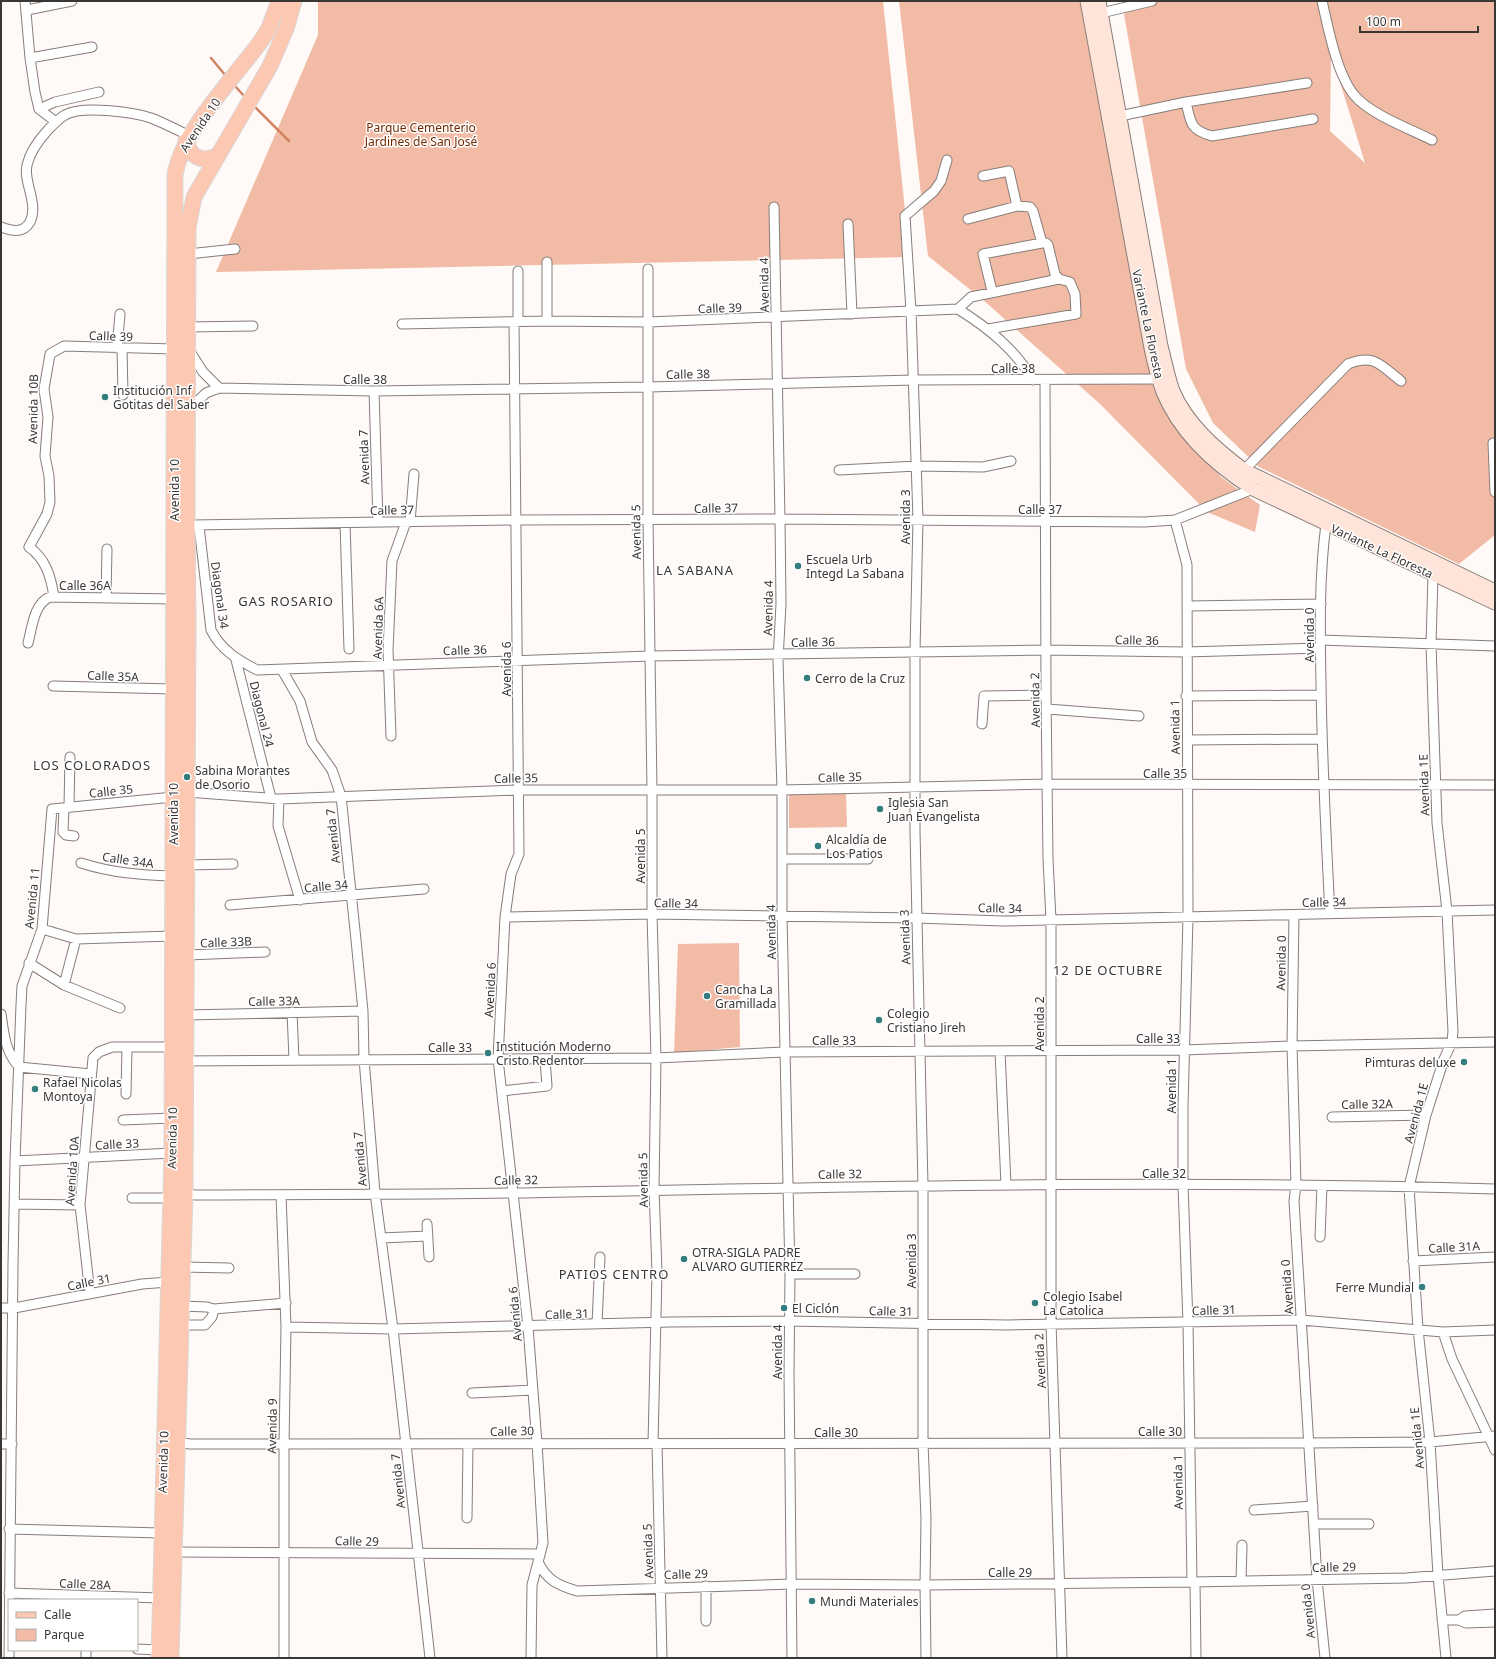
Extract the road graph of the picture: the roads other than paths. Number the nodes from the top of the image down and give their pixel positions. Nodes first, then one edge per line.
1 (72, 1) edge
2 (280, 1) edge
3 (294, 1) edge
4 (1087, 1) edge
5 (1152, 1) edge
6 (1322, 1) edge
7 (1130, 3) edge
8 (26, 6) edge
9 (1099, 15) edge
10 (92, 47) dead end
11 (30, 58) junction
12 (1307, 83) dead end
13 (100, 92) dead end
14 (1186, 102) junction
15 (39, 109) junction
16 (1120, 116) junction
17 (1313, 119) dead end
18 (56, 122) junction
19 (188, 138) junction
20 (1432, 140) dead end
21 (217, 156) junction
22 (947, 160) dead end
23 (984, 176) dead end
24 (774, 206) dead end
25 (1017, 206) junction
26 (968, 219) dead end
27 (848, 224) dead end
28 (1, 227) edge
29 (1042, 243) junction
30 (235, 249) dead end
31 (188, 254) junction
32 (547, 262) dead end
33 (648, 269) dead end
34 (518, 271) dead end
35 (1059, 279) junction
36 (992, 291) junction
37 (958, 309) junction
38 (911, 311) junction
39 (120, 314) dead end
40 (852, 314) junction
41 (777, 318) junction
42 (547, 321) junction
43 (516, 322) junction
44 (648, 322) junction
45 (402, 324) dead end
46 (253, 326) dead end
47 (188, 328) junction
48 (988, 329) junction
49 (1156, 347) junction
50 (120, 348) junction
51 (181, 348) junction
52 (50, 354) joint
53 (1159, 379) junction
54 (913, 380) junction
55 (1033, 380) junction
56 (1046, 380) junction
57 (1401, 381) dead end
58 (777, 384) junction
59 (648, 387) junction
60 (219, 388) junction
61 (514, 388) junction
62 (374, 391) junction
63 (123, 394) dead end
64 (188, 410) junction
65 (1492, 443) dead end
66 (1494, 457) edge
67 (1011, 461) dead end
68 (917, 466) junction
69 (839, 470) dead end
70 (1244, 470) junction
71 (414, 474) dead end
72 (1253, 489) junction
73 (1495, 492) edge
74 (780, 519) junction
75 (517, 520) junction
76 (648, 520) junction
77 (918, 520) junction
78 (1175, 520) junction
79 (1045, 521) junction
80 (378, 522) junction
81 (408, 522) junction
82 (345, 523) junction
83 (1326, 524) junction
84 (187, 525) junction
85 (107, 549) dead end
86 (1434, 575) junction
87 (1495, 591) edge
88 (54, 597) junction
89 (106, 597) junction
90 (174, 599) junction
91 (1495, 603) edge
92 (1321, 604) junction
93 (1187, 606) junction
94 (28, 643) dead end
95 (1320, 644) junction
96 (1431, 644) junction
97 (1495, 646) edge
98 (349, 649) dead end
99 (1046, 650) junction
100 (915, 651) junction
101 (1186, 652) junction
102 (779, 655) junction
103 (650, 656) junction
104 (236, 660) junction
105 (518, 660) junction
106 (389, 665) junction
107 (282, 670) junction
108 (53, 686) dead end
109 (173, 689) junction
110 (1046, 695) junction
111 (1321, 695) junction
112 (1186, 696) junction
113 (1047, 709) junction
114 (1139, 716) dead end
115 (982, 724) dead end
116 (391, 736) dead end
117 (1322, 739) junction
118 (1188, 740) junction
119 (70, 757) dead end
120 (1048, 784) junction
121 (1186, 785) junction
122 (1322, 785) junction
123 (1495, 785) edge
124 (1436, 786) junction
125 (916, 787) junction
126 (518, 790) junction
127 (652, 790) junction
128 (782, 790) junction
129 (180, 794) junction
130 (341, 796) junction
131 (275, 799) junction
132 (67, 808) junction
133 (52, 809) joint
134 (74, 836) dead end
135 (783, 859) junction
136 (868, 859) dead end
137 (81, 863) dead end
138 (233, 864) dead end
139 (187, 865) junction
140 (173, 876) junction
141 (424, 889) dead end
142 (351, 895) junction
143 (300, 900) junction
144 (230, 905) dead end
145 (1495, 910) edge
146 (1447, 911) junction
147 (652, 914) junction
148 (1330, 914) junction
149 (1294, 915) junction
150 (782, 916) junction
151 (505, 917) junction
152 (1188, 917) junction
153 (916, 918) junction
154 (1051, 920) junction
155 (42, 929) junction
156 (172, 936) junction
157 (76, 939) junction
158 (265, 952) dead end
159 (187, 955) junction
160 (29, 963) junction
161 (64, 985) junction
162 (120, 1008) dead end
163 (362, 1011) junction
164 (292, 1012) junction
165 (1, 1014) edge
166 (186, 1015) junction
167 (1452, 1042) junction
168 (1495, 1042) edge
169 (1292, 1046) junction
170 (127, 1047) junction
171 (1050, 1050) junction
172 (1183, 1050) junction
173 (921, 1051) junction
174 (1000, 1051) junction
175 (98, 1052) joint
176 (784, 1052) junction
177 (179, 1054) junction
178 (656, 1058) junction
179 (294, 1059) junction
180 (364, 1059) junction
181 (498, 1059) junction
182 (545, 1059) junction
183 (18, 1067) junction
184 (91, 1074) junction
185 (502, 1091) junction
186 (126, 1094) dead end
187 (1426, 1115) junction
188 (1332, 1117) dead end
189 (172, 1118) junction
190 (123, 1120) dead end
191 (172, 1153) junction
192 (84, 1158) junction
193 (15, 1161) junction
194 (1183, 1185) junction
195 (1296, 1185) junction
196 (923, 1186) junction
197 (1006, 1186) junction
198 (1050, 1186) junction
199 (1322, 1186) junction
200 (787, 1187) junction
201 (1409, 1187) junction
202 (654, 1189) junction
203 (1495, 1189) edge
204 (376, 1193) junction
205 (514, 1193) junction
206 (281, 1194) junction
207 (178, 1196) junction
208 (132, 1198) dead end
209 (14, 1204) junction
210 (80, 1205) junction
211 (427, 1224) dead end
212 (428, 1236) junction
213 (1320, 1237) dead end
214 (381, 1238) junction
215 (429, 1257) dead end
216 (600, 1257) dead end
217 (1495, 1257) edge
218 (1413, 1261) junction
219 (182, 1267) junction
220 (229, 1268) dead end
221 (790, 1274) junction
222 (855, 1274) dead end
223 (169, 1282) junction
224 (90, 1294) junction
225 (286, 1303) junction
226 (181, 1306) junction
227 (1, 1308) edge
228 (14, 1308) junction
229 (214, 1309) junction
230 (1302, 1320) junction
231 (788, 1321) junction
232 (656, 1322) junction
233 (924, 1323) junction
234 (1188, 1323) junction
235 (597, 1324) junction
236 (1051, 1324) junction
237 (181, 1325) junction
238 (286, 1327) junction
239 (528, 1327) junction
240 (393, 1329) junction
241 (1418, 1329) junction
242 (1495, 1330) edge
243 (1443, 1332) junction
244 (533, 1390) junction
245 (472, 1393) dead end
246 (1492, 1437) edge
247 (177, 1442) junction
248 (1430, 1442) junction
249 (537, 1443) junction
250 (923, 1443) junction
251 (1055, 1443) junction
252 (1189, 1443) junction
253 (1308, 1443) junction
254 (1, 1444) edge
255 (12, 1444) junction
256 (284, 1444) junction
257 (406, 1444) junction
258 (468, 1444) junction
259 (655, 1444) junction
260 (790, 1444) junction
261 (1495, 1450) edge
262 (1313, 1506) junction
263 (1254, 1510) dead end
264 (468, 1518) dead end
265 (1314, 1524) junction
266 (1369, 1524) dead end
267 (9, 1529) junction
268 (161, 1533) junction
269 (1242, 1545) dead end
270 (174, 1552) junction
271 (284, 1552) junction
272 (417, 1554) junction
273 (539, 1558) junction
274 (1495, 1572) edge
275 (1438, 1575) junction
276 (1317, 1579) junction
277 (1241, 1581) junction
278 (1194, 1582) junction
279 (791, 1584) junction
280 (925, 1585) junction
281 (1059, 1585) junction
282 (706, 1586) junction
283 (661, 1587) junction
284 (9, 1593) junction
285 (160, 1598) junction
286 (9, 1599) edge
287 (1495, 1614) edge
288 (1442, 1620) junction
289 (1459, 1620) junction
290 (706, 1621) dead end
291 (1495, 1622) edge
292 (138, 1649) edge
293 (163, 1655) edge
294 (284, 1658) edge
295 (430, 1658) edge
296 (532, 1658) edge
297 (662, 1658) edge
298 (792, 1658) edge
299 (926, 1658) edge
300 (1062, 1658) edge
301 (1196, 1658) edge
302 (1325, 1658) edge
303 (1446, 1658) edge

1 - 8 street
2 - 19 main road, Avenida 10
3 - 21 main road, Avenida 10
4 - 9 main road, Variante La Floresta
5 - 7 street
6 - 20 street
7 - 9 street
8 - 11 street
9 - 16 main road, Variante La Floresta
9 - 49 main road, Variante La Floresta
10 - 11 street
11 - 15 street
12 - 14 street
13 - 15 street
14 - 16 street
14 - 17 street
15 - 18 street
16 - 49 main road, Variante La Floresta
18 - 19 street
18 - 28 street
19 - 21 main road
19 - 51 main road, Avenida 10
21 - 31 main road, Avenida 10
22 - 38 street, Avenida 3
23 - 25 street
24 - 41 street, Avenida 4
25 - 26 street
25 - 29 street
27 - 40 street
29 - 35 street
29 - 36 street
30 - 31 street
31 - 47 main road, Avenida 10
32 - 42 street
33 - 44 street, Avenida 5
34 - 43 street, Avenida 6
35 - 36 street
35 - 48 street
36 - 37 street
37 - 38 street, Calle 39
37 - 48 street
38 - 40 street, Calle 39
38 - 54 street, Avenida 3
39 - 50 street
40 - 41 street, Calle 39
41 - 44 street, Calle 39
41 - 58 street, Avenida 4
42 - 43 street, Calle 39
42 - 44 street, Calle 39
43 - 45 street, Calle 39
43 - 61 street, Avenida 6
44 - 59 street, Avenida 5
46 - 47 street
47 - 51 main road, Avenida 10
48 - 55 street
49 - 53 main road, Variante La Floresta
49 - 70 main road, Variante La Floresta
50 - 51 street, Calle 39
50 - 52 street, Calle 39
50 - 63 street
51 - 60 street
51 - 64 main road, Avenida 10
51 - 84 main road, Avenida 10
52 - 88 street, Avenida 10B
53 - 56 street, Calle 38
53 - 72 main road, Variante La Floresta
54 - 55 street, Calle 38
54 - 58 street, Calle 38
54 - 68 street, Avenida 3
55 - 56 street, Calle 38
56 - 79 street, Avenida 2
57 - 70 street
58 - 59 street, Calle 38
58 - 74 street, Avenida 4
59 - 61 street, Calle 38
59 - 76 street, Avenida 5
60 - 62 street, Calle 38
60 - 64 street, Calle 38
61 - 62 street, Calle 38
61 - 75 street, Avenida 6
62 - 80 street, Avenida 7
64 - 84 main road, Avenida 10
65 - 66 street
66 - 73 street
67 - 68 street
68 - 69 street
68 - 77 street, Avenida 3
70 - 87 main road, Variante La Floresta
71 - 81 street, Avenida 6A
72 - 78 street, Calle 37
72 - 83 main road, Variante La Floresta
74 - 76 street, Calle 37
74 - 77 street, Calle 37
74 - 102 street, Avenida 4
75 - 76 street, Calle 37
75 - 81 street, Calle 37
75 - 105 street, Avenida 6
76 - 103 street, Avenida 5
77 - 79 street, Calle 37
77 - 100 street, Avenida 3
78 - 79 street, Calle 37
78 - 93 street, Avenida 1
79 - 99 street, Avenida 2
80 - 81 street, Calle 37
80 - 82 street, Calle 37
81 - 106 street, Avenida 6A
82 - 84 street, Calle 37
82 - 98 street
83 - 86 main road, Variante La Floresta
83 - 92 street, Avenida 0
84 - 90 main road, Avenida 10
84 - 104 street, Diagonal 34
84 - 129 main road, Avenida 10
85 - 89 street
86 - 91 main road, Variante La Floresta
86 - 96 street, Avenida 1E
88 - 89 street, Calle 36A
88 - 94 street, Calle 36A
89 - 90 street, Calle 36A
90 - 109 main road, Avenida 10
92 - 93 street
92 - 95 street, Avenida 0
93 - 101 street, Avenida 1
95 - 96 street, Calle 36
95 - 101 street, Calle 36
95 - 111 street, Avenida 0
96 - 97 street, Calle 36
96 - 124 street, Avenida 1E
99 - 100 street, Calle 36
99 - 101 street, Calle 36
99 - 110 street, Avenida 2
100 - 102 street, Calle 36
100 - 125 street, Avenida 3
101 - 112 street, Avenida 1
102 - 103 street, Calle 36
102 - 128 street, Avenida 4
103 - 105 street, Calle 36
103 - 127 street, Avenida 5
104 - 107 street, Calle 36
104 - 131 street, Diagonal 24
105 - 106 street, Calle 36
105 - 126 street, Avenida 6
106 - 107 street, Calle 36
106 - 116 street, Avenida 6A
107 - 130 street, Avenida 7
108 - 109 street, Calle 35A
109 - 129 main road, Avenida 10
110 - 113 street, Avenida 2
110 - 115 street
111 - 112 street
111 - 117 street, Avenida 0
112 - 118 street, Avenida 1
113 - 114 street
113 - 120 street, Avenida 2
117 - 118 street
117 - 122 street, Avenida 0
118 - 121 street, Avenida 1
119 - 132 street
120 - 121 street, Calle 35
120 - 125 street, Calle 35
120 - 154 street, Avenida 2
121 - 122 street, Calle 35
121 - 152 street, Avenida 1
122 - 124 street, Calle 35
122 - 148 street, Avenida 0
123 - 124 street, Calle 35
124 - 146 street, Avenida 1E
125 - 128 street, Calle 35
125 - 153 street, Avenida 3
126 - 127 street, Calle 35
126 - 130 street, Calle 35
126 - 151 street, Avenida 6
127 - 128 street, Calle 35
127 - 147 street, Avenida 5
128 - 135 street, Avenida 4
129 - 131 street, Calle 35
129 - 132 street, Calle 35
129 - 139 main road, Avenida 10
129 - 140 main road, Avenida 10
130 - 131 street, Calle 35
130 - 142 street, Avenida 7
131 - 143 street
132 - 133 street, Calle 35
132 - 134 street
133 - 155 street, Avenida 11
135 - 136 street
135 - 150 street, Avenida 4
137 - 140 street, Calle 34A
138 - 139 street
139 - 159 main road, Avenida 10
140 - 156 main road, Avenida 10
141 - 142 street, Calle 34
142 - 143 street, Calle 34
142 - 163 street, Avenida 7
143 - 144 street, Calle 34
145 - 146 street, Calle 34
146 - 148 street, Calle 34
146 - 167 street, Avenida 1E
147 - 150 street, Calle 34
147 - 151 street, Calle 34
147 - 178 street, Avenida 5
148 - 149 street, Calle 34
149 - 152 street, Calle 34
149 - 169 street, Avenida 0
150 - 153 street, Calle 34
150 - 176 street, Avenida 4
151 - 181 street, Avenida 6
152 - 154 street, Calle 34
152 - 172 street, Avenida 1
153 - 154 street, Calle 34
153 - 173 street, Avenida 3
154 - 171 street, Avenida 2
155 - 157 street
155 - 160 street, Avenida 11
156 - 157 street
156 - 177 main road, Avenida 10
157 - 161 street
158 - 159 street, Calle 33B
159 - 166 main road, Avenida 10
160 - 161 street
160 - 183 street, Avenida 11
161 - 162 street
163 - 164 street, Calle 33A
163 - 180 street, Avenida 7
164 - 166 street, Calle 33A
164 - 179 street
165 - 183 street
166 - 177 main road, Avenida 10
167 - 168 street, Calle 33
167 - 169 street, Calle 33
167 - 187 street, Avenida 1E
169 - 172 street, Calle 33
169 - 195 street, Avenida 0
170 - 175 street, Calle 33
170 - 177 street, Calle 33
170 - 186 street
171 - 172 street, Calle 33
171 - 174 street, Calle 33
171 - 198 street, Avenida 2
172 - 194 street, Avenida 1
173 - 174 street, Calle 33
173 - 176 street, Calle 33
173 - 196 street, Avenida 3
174 - 197 street
175 - 184 street, Avenida 10A
176 - 178 street, Calle 33
176 - 200 street, Avenida 4
177 - 179 street, Calle 33
177 - 189 main road, Avenida 10
177 - 207 main road, Avenida 10
178 - 182 street, Calle 33
178 - 202 street, Avenida 5
179 - 180 street, Calle 33
180 - 181 street, Calle 33
180 - 204 street, Avenida 7
181 - 182 street, Calle 33
181 - 185 street, Avenida 6
182 - 185 street
183 - 184 street
183 - 193 street, Avenida 11
184 - 192 street, Avenida 10A
185 - 205 street, Avenida 6
187 - 188 street, Calle 32A
187 - 201 street, Avenida 1E
189 - 190 street
189 - 191 main road, Avenida 10
191 - 192 street, Calle 33
191 - 207 main road, Avenida 10
192 - 193 street, Calle 33
192 - 210 street, Avenida 10A
193 - 209 street, Avenida 11
194 - 195 street, Calle 32
194 - 198 street, Calle 32
194 - 234 street, Avenida 1
195 - 199 street, Calle 32
195 - 230 street, Avenida 0
196 - 197 street, Calle 32
196 - 200 street, Calle 32
196 - 233 street, Avenida 3
197 - 198 street, Calle 32
198 - 236 street, Avenida 2
199 - 201 street, Calle 32
199 - 213 street
200 - 202 street, Calle 32
200 - 221 street, Avenida 4
201 - 203 street, Calle 32
201 - 218 street, Avenida 1E
202 - 205 street, Calle 32
202 - 232 street, Avenida 5
204 - 205 street, Calle 32
204 - 206 street, Calle 32
204 - 214 street, Avenida 7
205 - 239 street, Avenida 6
206 - 207 street, Calle 32
206 - 225 street, Avenida 9
207 - 208 street, Calle 32
207 - 219 main road, Avenida 10
207 - 223 main road, Avenida 10
209 - 210 street
209 - 228 street, Avenida 11
210 - 224 street, Avenida 10A
211 - 212 street
212 - 214 street
212 - 215 street
214 - 240 street, Avenida 7
216 - 235 street
217 - 218 street, Calle 31A
218 - 241 street, Avenida 1E
219 - 220 street
219 - 226 main road, Avenida 10
221 - 222 street
221 - 231 street, Avenida 4
223 - 224 street, Calle 31
223 - 268 main road, Avenida 10
224 - 228 street, Calle 31
225 - 229 street
225 - 238 street, Avenida 9
226 - 229 street
226 - 237 main road, Avenida 10
227 - 228 street, Calle 31
228 - 255 street, Avenida 11
229 - 237 street
230 - 234 street, Calle 31
230 - 241 street, Calle 31
230 - 253 street, Avenida 0
231 - 232 street, Calle 31
231 - 233 street, Calle 31
231 - 260 street, Avenida 4
232 - 235 street, Calle 31
232 - 259 street, Avenida 5
233 - 236 street, Calle 31
233 - 250 street, Avenida 3
234 - 236 street, Calle 31
234 - 252 street, Avenida 1
235 - 239 street, Calle 31
236 - 251 street, Avenida 2
237 - 247 main road, Avenida 10
238 - 240 street, Calle 31
238 - 256 street, Avenida 9
239 - 240 street, Calle 31
239 - 244 street, Avenida 6
240 - 257 street, Avenida 7
241 - 243 street, Calle 31
241 - 248 street, Avenida 1E
242 - 243 street, Calle 31
243 - 246 street
244 - 245 street
244 - 249 street, Avenida 6
246 - 248 street, Calle 30
246 - 261 street
247 - 256 street, Calle 30
247 - 270 main road, Avenida 10
248 - 253 street, Calle 30
248 - 275 street, Avenida 1E
249 - 258 street, Calle 30
249 - 259 street, Calle 30
249 - 273 street, Avenida 6
250 - 251 street, Calle 30
250 - 260 street, Calle 30
250 - 280 street, Avenida 3
251 - 252 street, Calle 30
251 - 281 street, Avenida 2
252 - 253 street, Calle 30
252 - 278 street, Avenida 1
253 - 262 street, Avenida 0
254 - 255 street
255 - 267 street, Avenida 11
256 - 257 street, Calle 30
256 - 271 street, Avenida 9
257 - 258 street, Calle 30
257 - 272 street, Avenida 7
258 - 264 street
259 - 260 street, Calle 30
259 - 283 street, Avenida 5
260 - 279 street, Avenida 4
262 - 263 street
262 - 265 street, Avenida 0
265 - 266 street
265 - 276 street, Avenida 0
267 - 268 street
267 - 284 street, Avenida 11
268 - 285 main road, Avenida 10
269 - 277 street
270 - 271 street, Calle 29
270 - 293 main road, Avenida 10
271 - 272 street, Calle 29
271 - 294 street, Avenida 9
272 - 273 street, Calle 29
272 - 295 street, Avenida 7
273 - 283 street, Calle 29
273 - 296 street, Avenida 6
274 - 275 street, Calle 29
275 - 276 street, Calle 29
275 - 288 street, Avenida 1E
276 - 277 street, Calle 29
276 - 302 street, Avenida 0
277 - 278 street, Calle 29
278 - 281 street, Calle 29
278 - 301 street, Avenida 1
279 - 280 street, Calle 29
279 - 282 street, Calle 29
279 - 298 street, Avenida 4
280 - 281 street, Calle 29
280 - 299 street, Avenida 3
281 - 300 street, Avenida 2
282 - 283 street, Calle 29
282 - 290 street
283 - 297 street, Avenida 5
284 - 285 street, Calle 28A
284 - 286 street, Avenida 11
285 - 293 main road, Avenida 10
287 - 289 street
288 - 289 street
288 - 303 street, Avenida 1E
289 - 291 street
292 - 293 street

